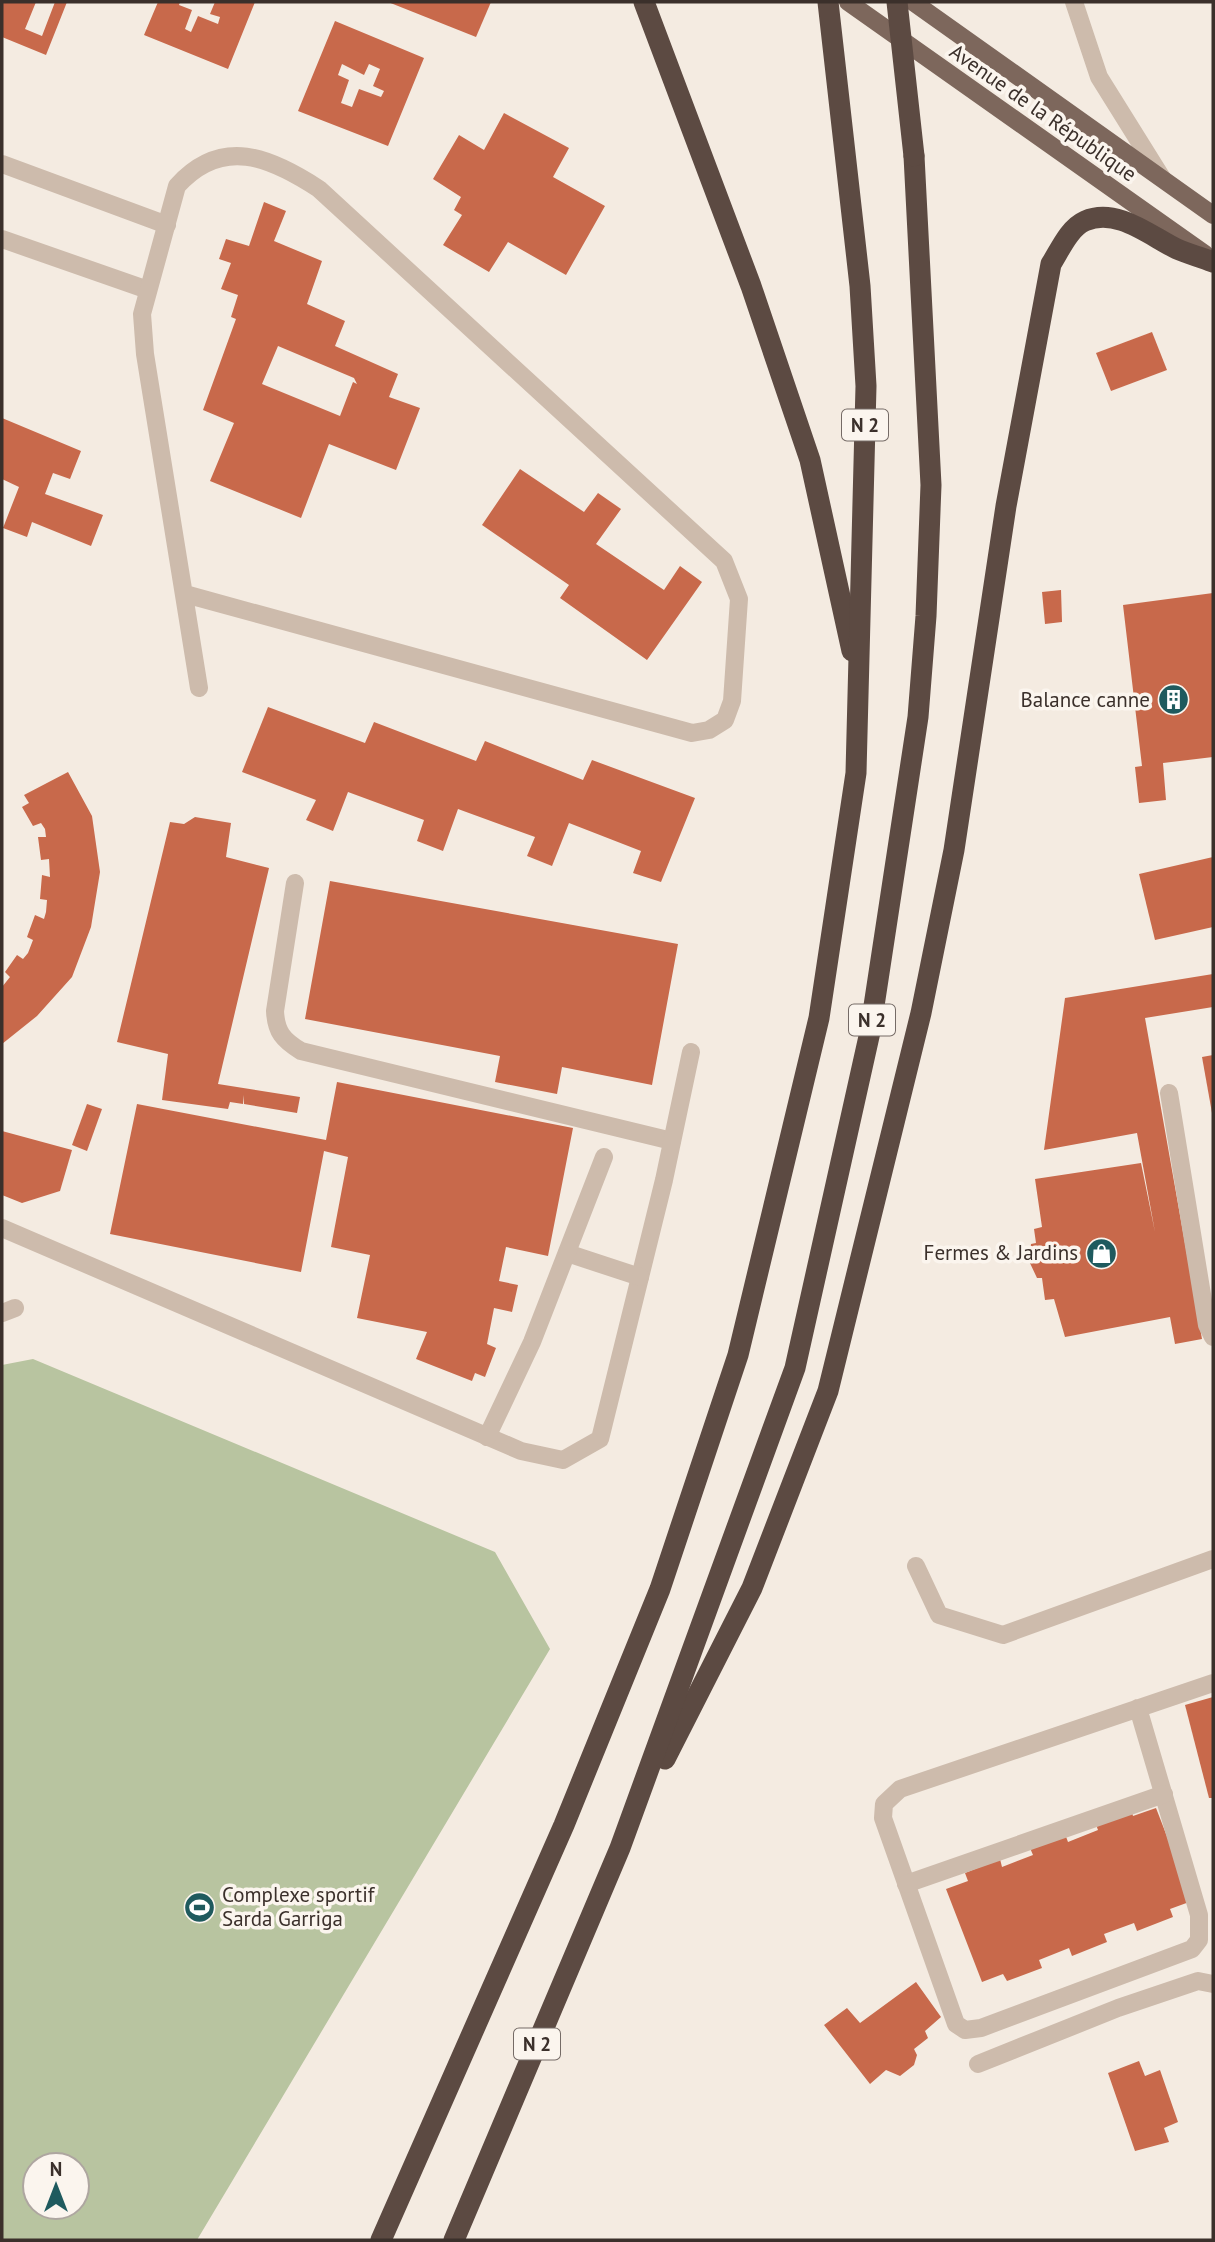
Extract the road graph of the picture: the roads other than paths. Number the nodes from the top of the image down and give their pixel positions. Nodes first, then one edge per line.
1 (644, 2) edge
2 (828, 2) edge
3 (848, 2) edge
4 (897, 2) edge
5 (914, 2) edge
6 (1074, 2) edge
7 (2, 164) edge
8 (1164, 181) junction
9 (1213, 215) edge
10 (167, 225) junction
11 (2, 239) edge
12 (1213, 261) edge
13 (148, 290) junction
14 (185, 594) junction
15 (860, 683) junction
16 (199, 688) dead end
17 (295, 883) dead end
18 (691, 1052) dead end
19 (1169, 1093) dead end
20 (673, 1141) junction
21 (604, 1157) dead end
22 (2, 1228) edge
23 (567, 1253) junction
24 (640, 1277) junction
25 (1213, 1336) edge
26 (486, 1437) junction
27 (1213, 1559) edge
28 (916, 1566) dead end
29 (1213, 1683) edge
30 (1138, 1708) junction
31 (1164, 1794) junction
32 (620, 1848) junction
33 (906, 1884) junction
34 (1213, 1984) edge
35 (978, 2064) dead end
36 (381, 2240) edge
37 (454, 2240) edge

1 - 15 highway
2 - 15 highway, N 2
3 - 12 main road, Avenue de la République
4 - 32 highway, N 2, bridge
5 - 8 main road, Avenue de la République
6 - 8 street
7 - 10 street
8 - 9 main road, Avenue de la République
10 - 13 street
10 - 14 street
11 - 13 street
12 - 32 highway
13 - 14 street
14 - 16 street
15 - 36 highway, N 2
17 - 20 street
18 - 20 street
19 - 25 street
20 - 24 street
21 - 23 street
22 - 26 street
23 - 24 street
23 - 26 street
24 - 26 street
27 - 28 street
29 - 30 street
30 - 31 street
30 - 33 street
31 - 33 street
31 - 33 street
32 - 37 highway, N 2
34 - 35 street

